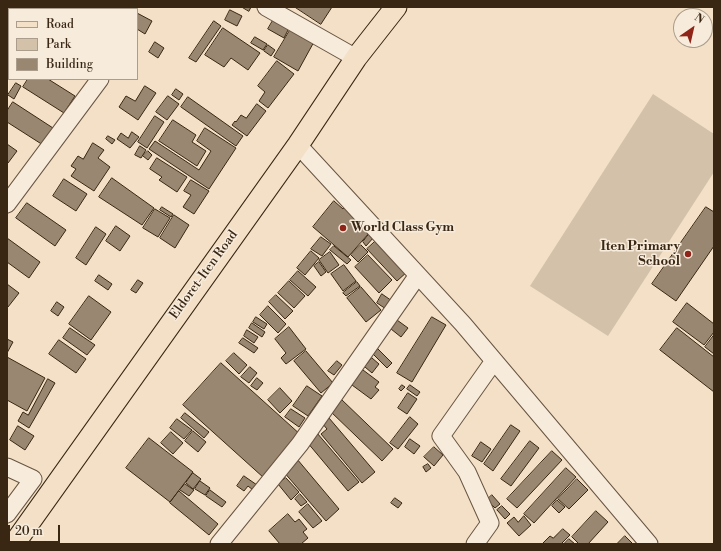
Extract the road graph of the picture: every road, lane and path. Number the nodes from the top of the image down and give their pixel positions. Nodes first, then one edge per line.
1 (266, 7) edge
2 (396, 7) edge
3 (356, 58) junction
4 (99, 80) edge
5 (298, 144) junction
6 (7, 204) edge
7 (418, 275) junction
8 (494, 361) junction
9 (7, 467) edge
10 (7, 514) edge
11 (14, 534) edge
12 (219, 544) edge
13 (476, 544) edge
14 (649, 544) edge

1 - 3 street
2 - 3 main road, Eldoret-Iten Road
3 - 5 main road, Eldoret-Iten Road
4 - 6 street
5 - 7 street
5 - 11 main road, Eldoret-Iten Road
7 - 8 street
7 - 12 street
8 - 13 street
8 - 14 street
9 - 10 street

